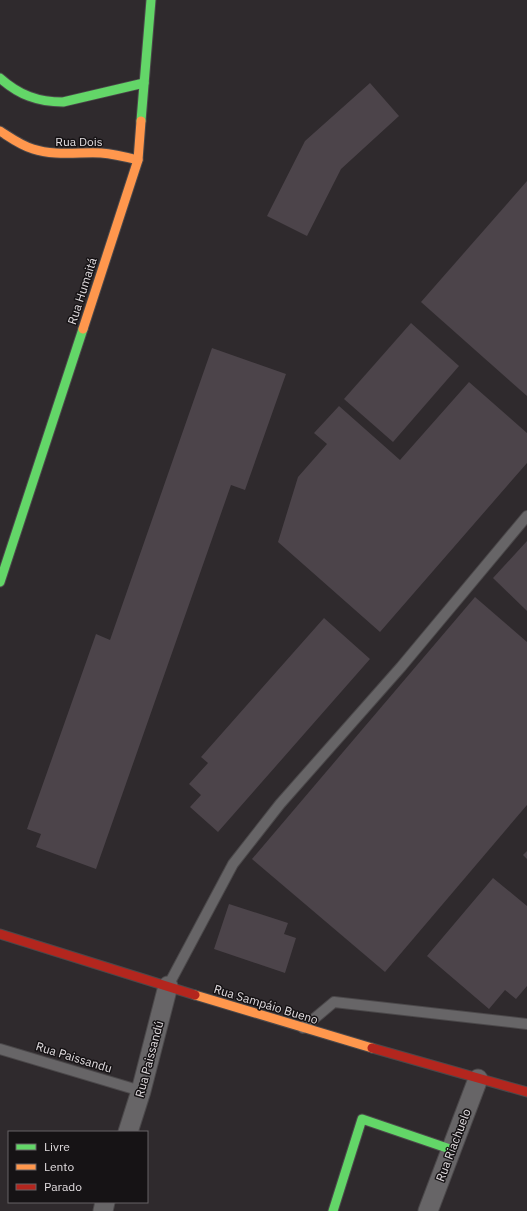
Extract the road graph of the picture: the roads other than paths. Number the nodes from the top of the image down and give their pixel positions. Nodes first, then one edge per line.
1 (151, 0) edge
2 (0, 78) edge
3 (144, 83) junction
4 (0, 131) edge
5 (138, 160) junction
6 (527, 516) edge
7 (0, 582) edge
8 (0, 934) edge
9 (168, 986) junction
10 (527, 1024) edge
11 (303, 1028) junction
12 (0, 1049) edge
13 (478, 1079) junction
14 (141, 1091) junction
15 (527, 1092) edge
16 (128, 1131) edge
17 (450, 1149) junction
18 (333, 1211) edge
19 (428, 1211) edge

1 - 3 street, Rua Humaitá
2 - 3 street
3 - 5 street, Rua Humaitá
4 - 5 street, Rua Dois
5 - 7 street, Rua Humaitá
6 - 9 lane
8 - 9 street, Rua Sampáio Bueno
9 - 11 street, Rua Sampáio Bueno
9 - 14 street, Rua Paissandú
10 - 11 lane
11 - 13 street, Rua Sampáio Bueno
12 - 14 lane, Rua Paissandu
13 - 15 street, Rua Sampáio Bueno
13 - 17 street, Rua Riachuelo
14 - 16 street, Rua Paissandú
17 - 18 street
17 - 19 street, Rua Riachuelo

